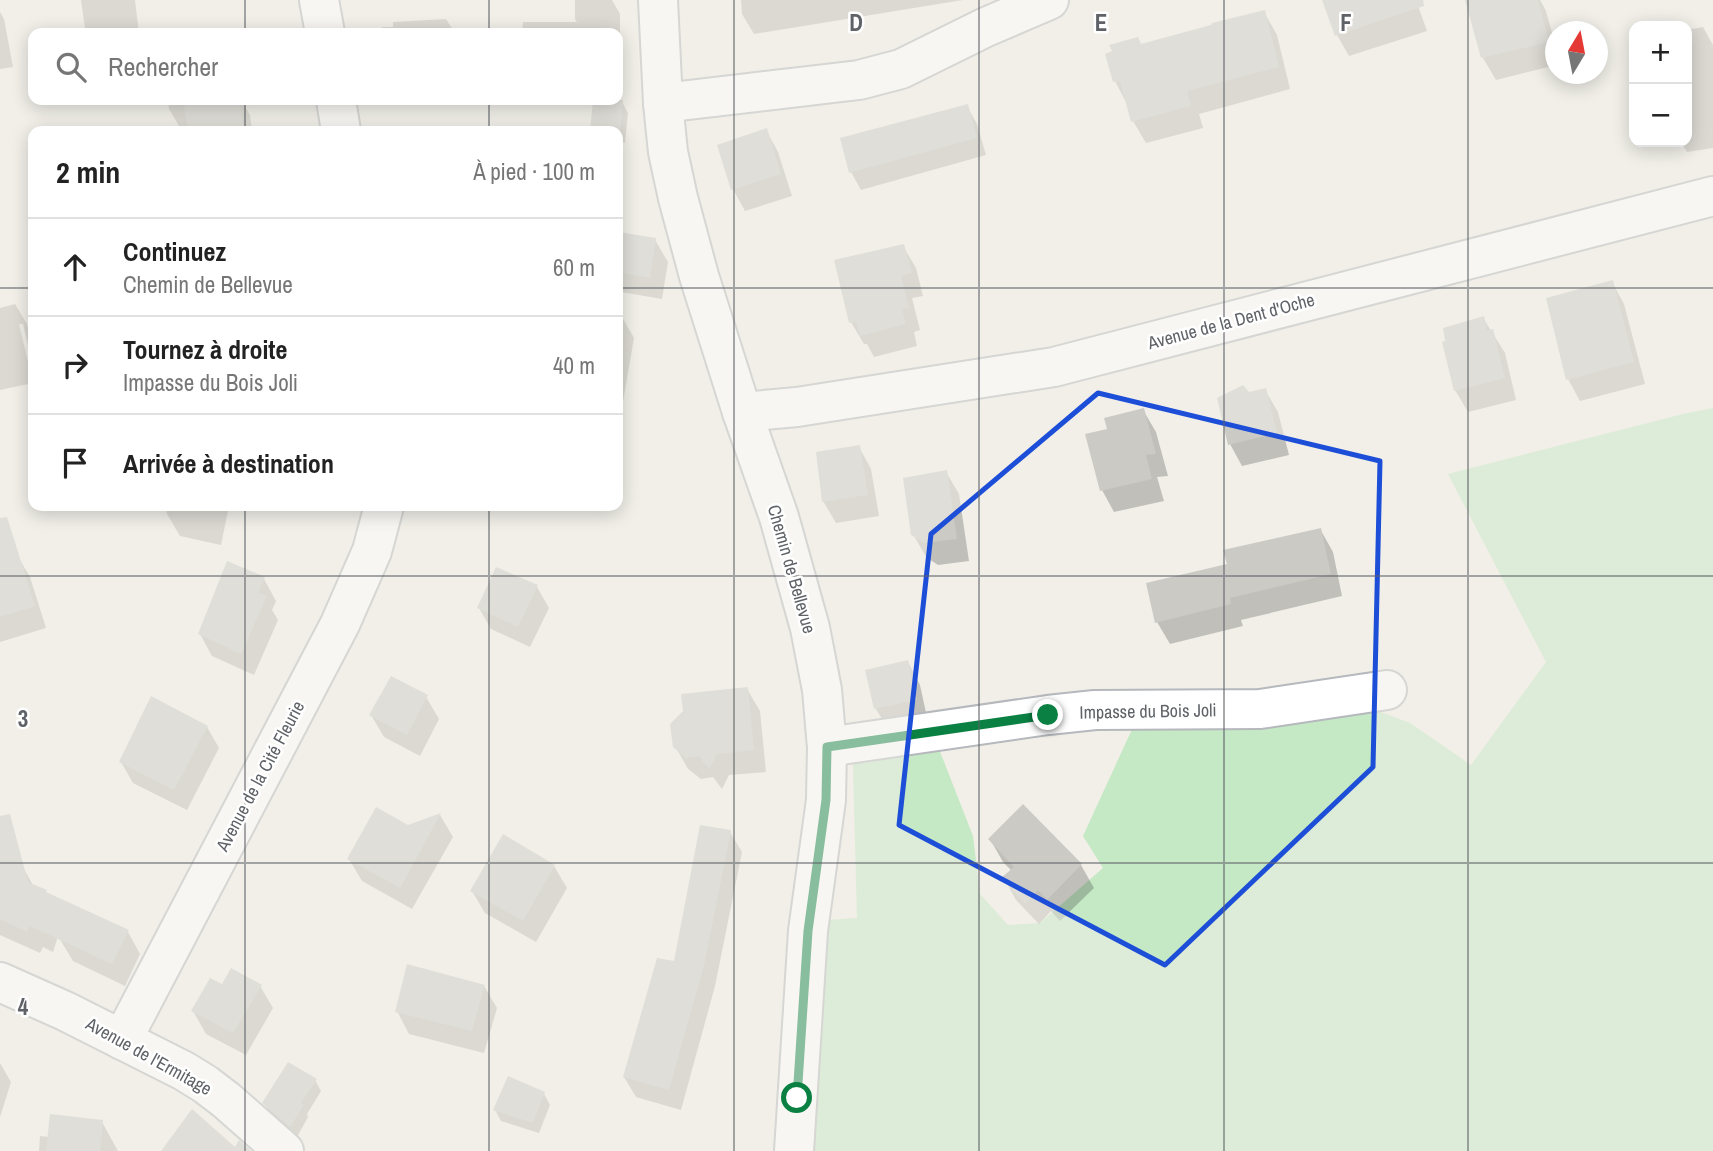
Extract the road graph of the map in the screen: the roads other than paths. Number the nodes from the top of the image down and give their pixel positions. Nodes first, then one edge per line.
1 (319, 0) edge
2 (659, 0) edge
3 (1049, 0) edge
4 (324, 28) edge
5 (663, 103) junction
6 (337, 105) edge
7 (340, 126) edge
8 (1713, 196) edge
9 (742, 412) junction
10 (383, 511) edge
11 (1387, 690) dead end
12 (827, 747) junction
13 (0, 982) edge
14 (122, 1040) junction
15 (284, 1151) edge
16 (794, 1151) edge

1 - 4 street
2 - 5 street, Chemin de Bellevue
3 - 5 street
5 - 9 street, Chemin de Bellevue
6 - 7 street
8 - 9 street, Avenue de la Dent d'Oche
9 - 12 street, Chemin de Bellevue
10 - 14 street, Avenue de la Cité Fleurie
11 - 12 street, Impasse du Bois Joli
12 - 16 street, Chemin de Bellevue
13 - 14 street, Avenue de l'Ermitage
14 - 15 street, Avenue de l'Ermitage

